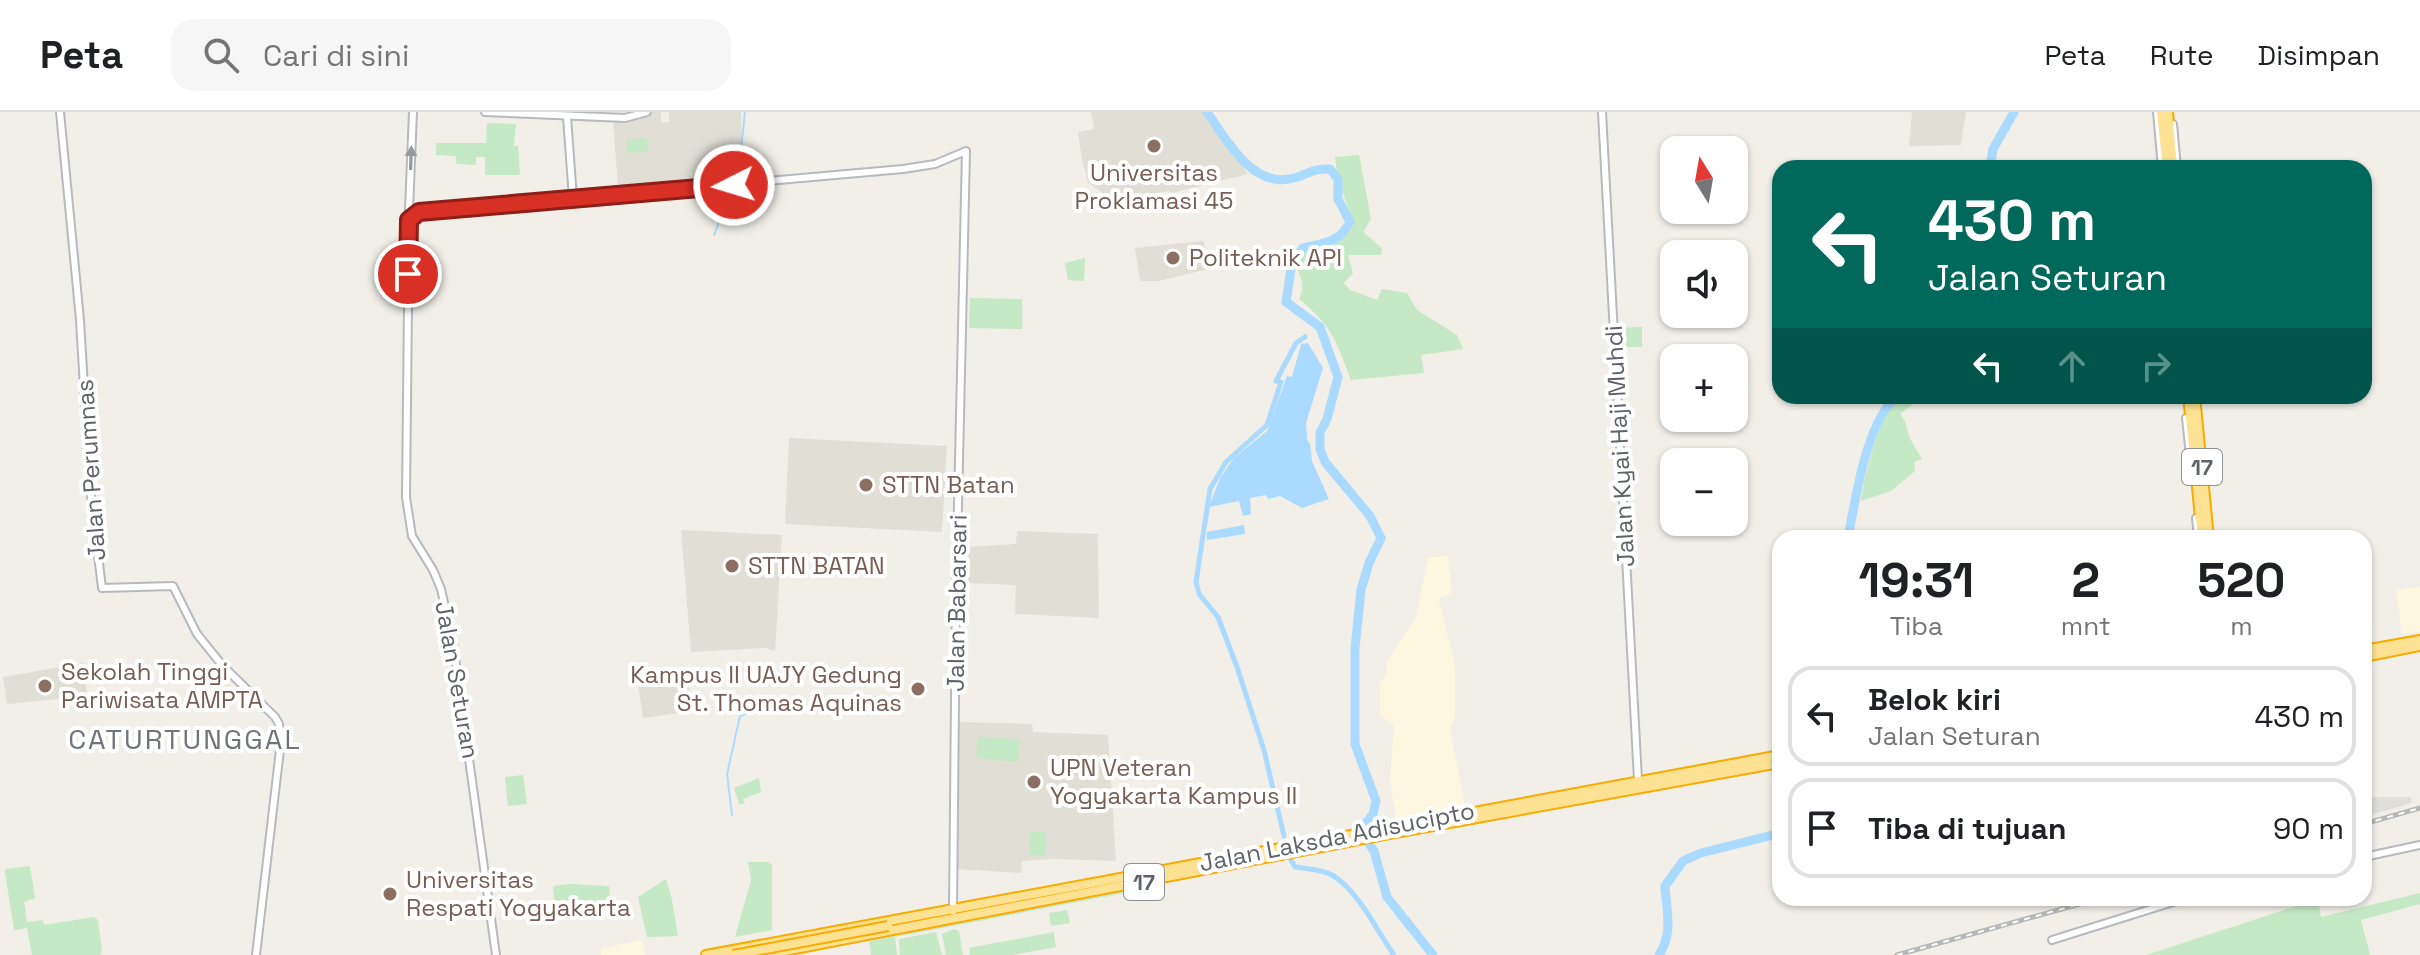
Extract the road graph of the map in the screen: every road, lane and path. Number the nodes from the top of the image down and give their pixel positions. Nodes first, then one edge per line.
1 (60, 112) edge
2 (413, 112) edge
3 (485, 112) edge
4 (647, 112) edge
5 (1602, 112) edge
6 (2159, 112) edge
7 (2170, 112) edge
8 (567, 117) junction
9 (2163, 160) edge
10 (2174, 160) edge
11 (573, 198) junction
12 (410, 203) junction
13 (419, 212) junction
14 (409, 220) junction
15 (2187, 404) edge
16 (2198, 404) edge
17 (2199, 530) edge
18 (2210, 530) edge
19 (2420, 640) edge
20 (2420, 646) edge
21 (2372, 649) edge
22 (2372, 655) edge
23 (1772, 756) edge
24 (1772, 764) edge
25 (1638, 780) junction
26 (1383, 832) junction
27 (1350, 838) junction
28 (2420, 845) edge
29 (2372, 855) edge
30 (2159, 906) edge
31 (953, 911) junction
32 (935, 914) junction
33 (2052, 940) dead end
34 (766, 944) junction
35 (256, 955) edge
36 (496, 955) edge
37 (706, 955) edge
38 (736, 955) edge
39 (764, 955) edge

1 - 35 street, Jalan Perumnas
12 -> 2 street
3 - 8 street
4 - 8 street
5 - 25 street, Jalan Kyai Haji Muhdi
6 - 9 highway
7 - 10 highway
8 - 11 street
11 - 13 street
11 - 31 street, Jalan Babarsari
12 - 13 street
12 - 14 street, Jalan Seturan
13 - 14 street
14 - 36 street, Jalan Seturan
15 - 17 highway, 17
16 - 18 highway, 17
19 - 21 highway
20 - 22 highway
23 - 25 highway, Jalan Laksda Adisucipto / 17
24 - 26 highway, Jalan Laksda Adisucipto / 17
25 - 26 highway, Jalan Laksda Adisucipto / 17
26 - 27 highway, Jalan Laksda Adisucipto / 17
27 - 31 highway, Jalan Laksda Adisucipto / 17
27 - 39 highway, Jalan Laksda Adisucipto / 17
28 - 29 street
30 - 33 street
31 - 32 highway, Jalan Laksda Adisucipto / 17
32 - 34 highway, Jalan Laksda Adisucipto / 17
32 - 38 highway, 17, bridge
34 - 37 highway, Jalan Laksda Adisucipto / 17
34 - 38 highway

